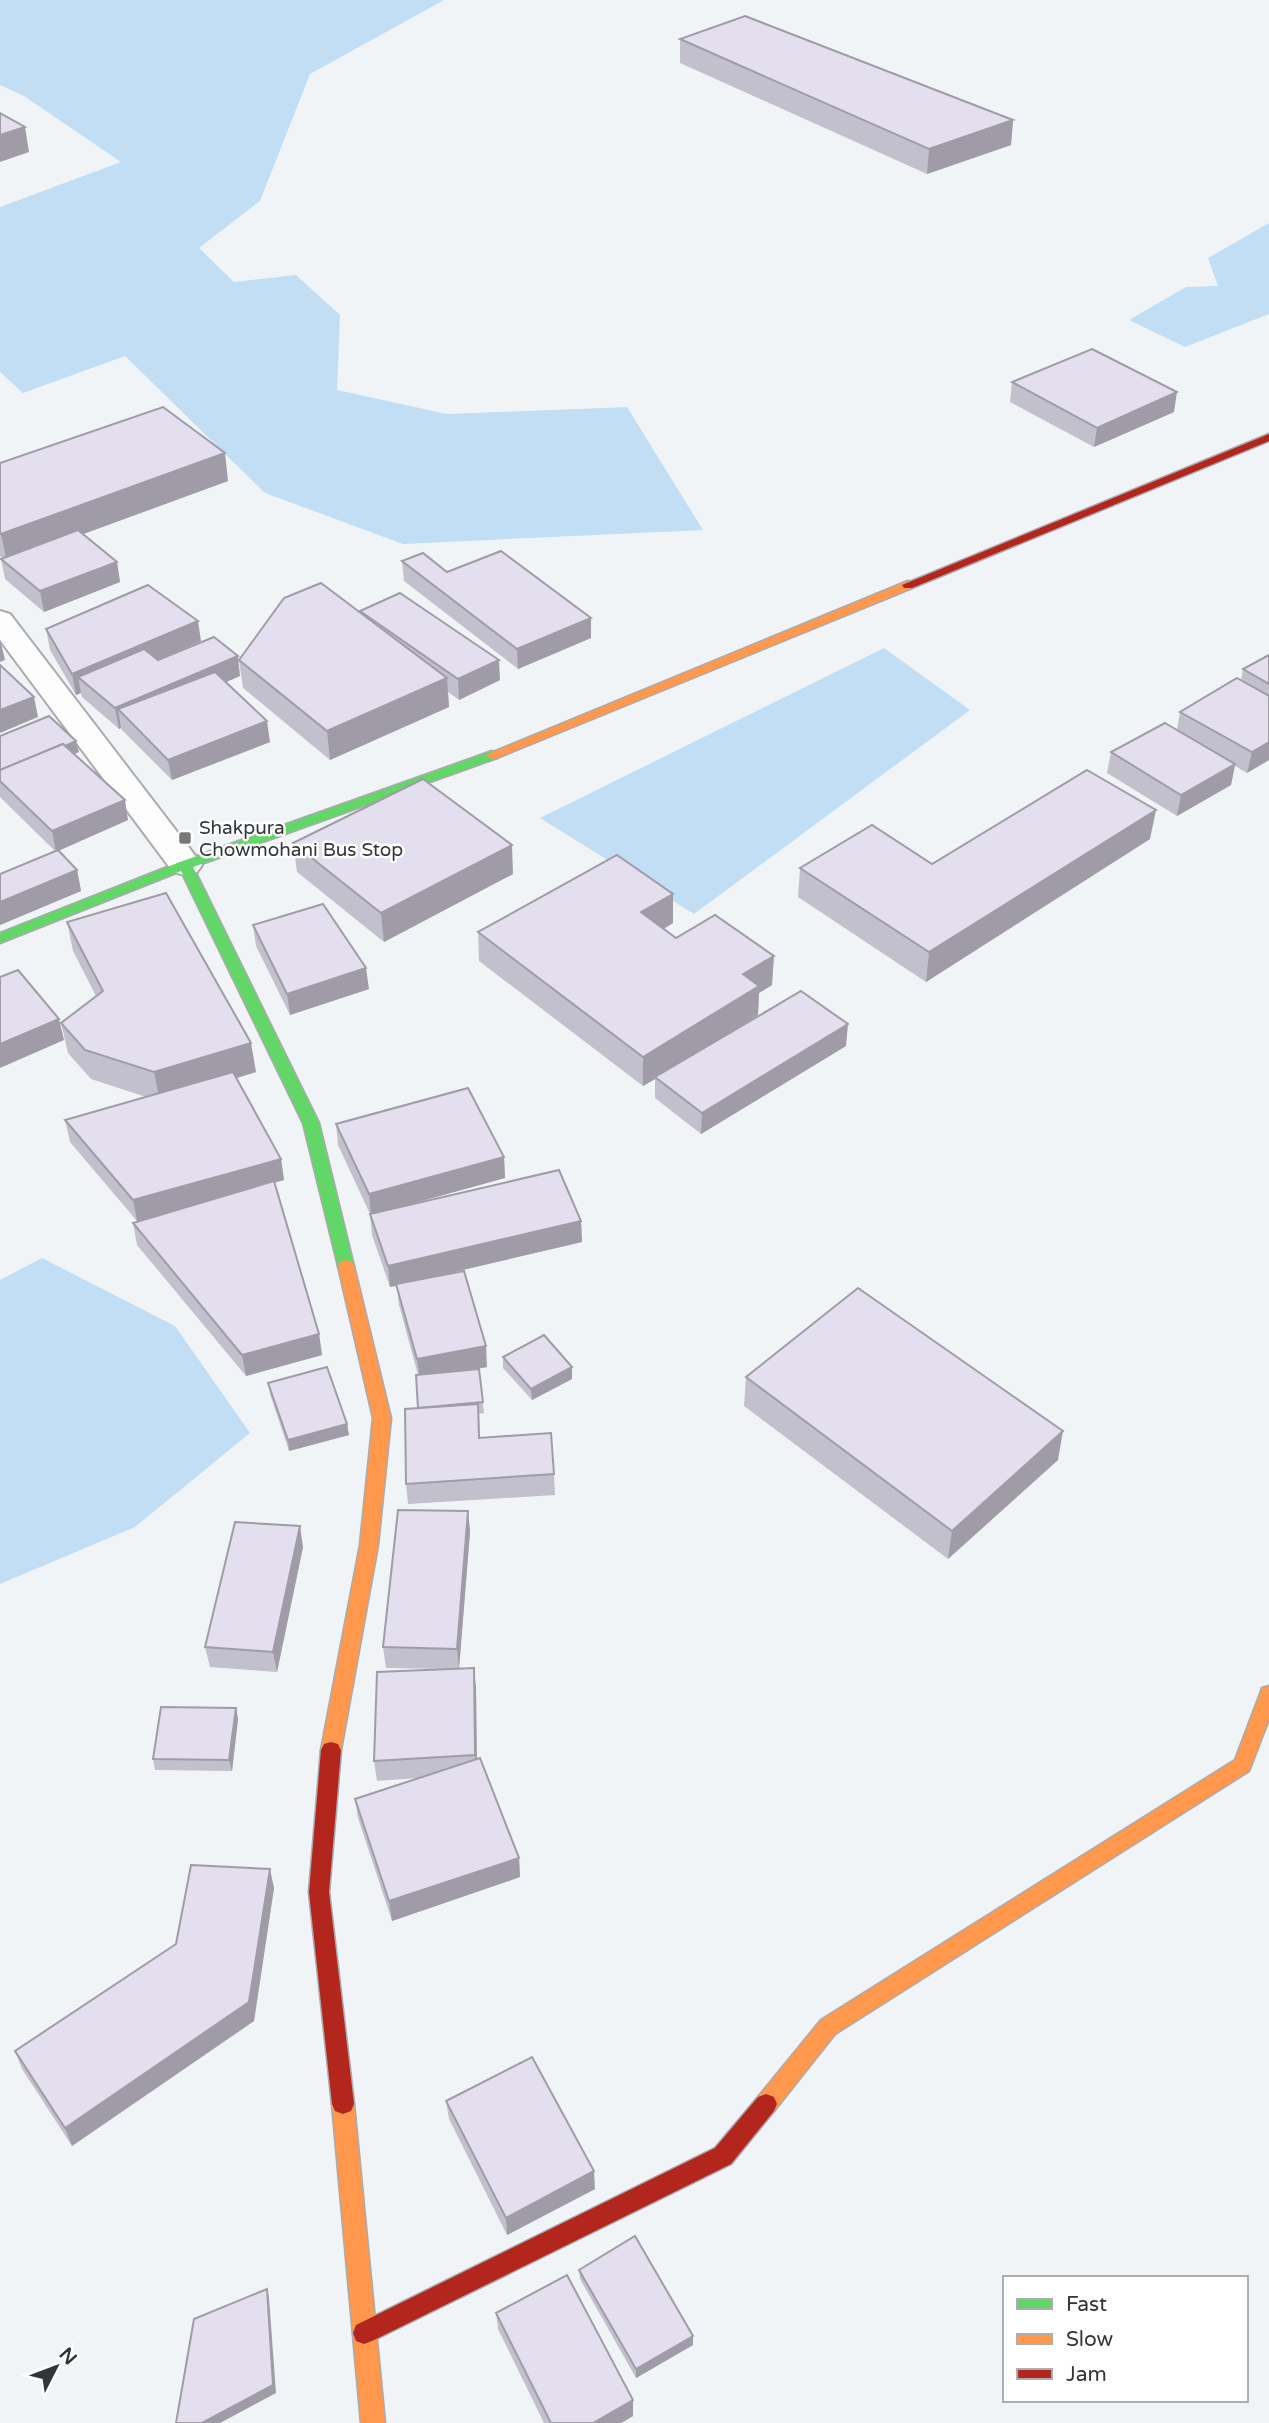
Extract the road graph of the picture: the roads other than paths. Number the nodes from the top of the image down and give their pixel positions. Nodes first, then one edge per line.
1 (1269, 437) edge
2 (0, 621) edge
3 (185, 865) junction
4 (0, 938) edge
5 (1269, 1694) edge
6 (364, 2333) junction
7 (373, 2423) edge

1 - 3 main road
2 - 3 street
3 - 4 main road
3 - 6 main road
5 - 6 main road
6 - 7 main road

